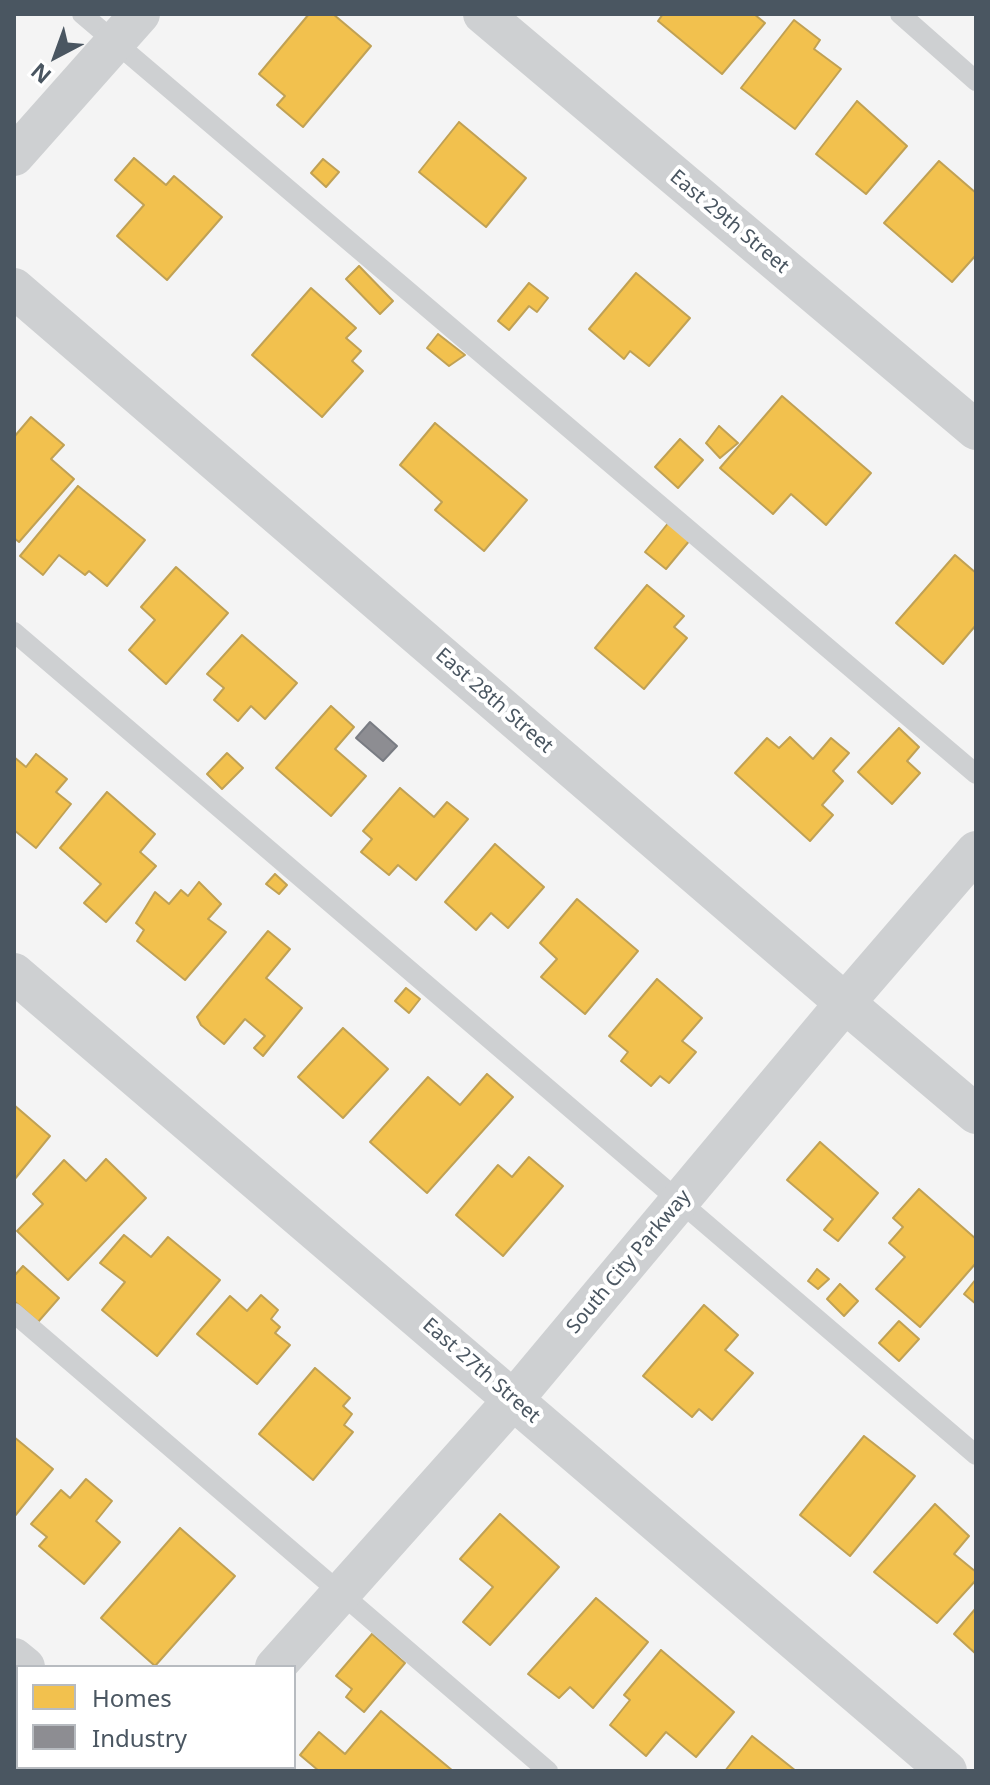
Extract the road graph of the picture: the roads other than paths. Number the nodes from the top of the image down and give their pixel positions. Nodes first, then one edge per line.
1 (82, 14) edge
2 (483, 14) edge
3 (900, 14) edge
4 (127, 28) edge
5 (976, 81) edge
6 (14, 156) edge
7 (14, 288) edge
8 (976, 430) edge
9 (14, 632) edge
10 (976, 774) edge
11 (976, 851) edge
12 (14, 973) edge
13 (845, 1003) junction
14 (976, 1114) edge
15 (680, 1201) junction
16 (14, 1313) edge
17 (514, 1399) junction
18 (976, 1455) edge
19 (341, 1592) junction
20 (277, 1665) edge
21 (548, 1771) edge
22 (947, 1771) edge

1 - 4 lane
2 - 8 street, East 29th Street
3 - 5 lane
4 - 6 street
4 - 10 lane
7 - 13 street, East 28th Street
9 - 15 lane
11 - 13 street, South City Parkway
12 - 17 street, East 27th Street
13 - 14 street, East 28th Street
13 - 15 street, South City Parkway
15 - 17 street, South City Parkway
15 - 18 lane
16 - 19 lane
17 - 19 street, South City Parkway
17 - 22 street, East 27th Street
19 - 20 street, South City Parkway
19 - 21 lane

